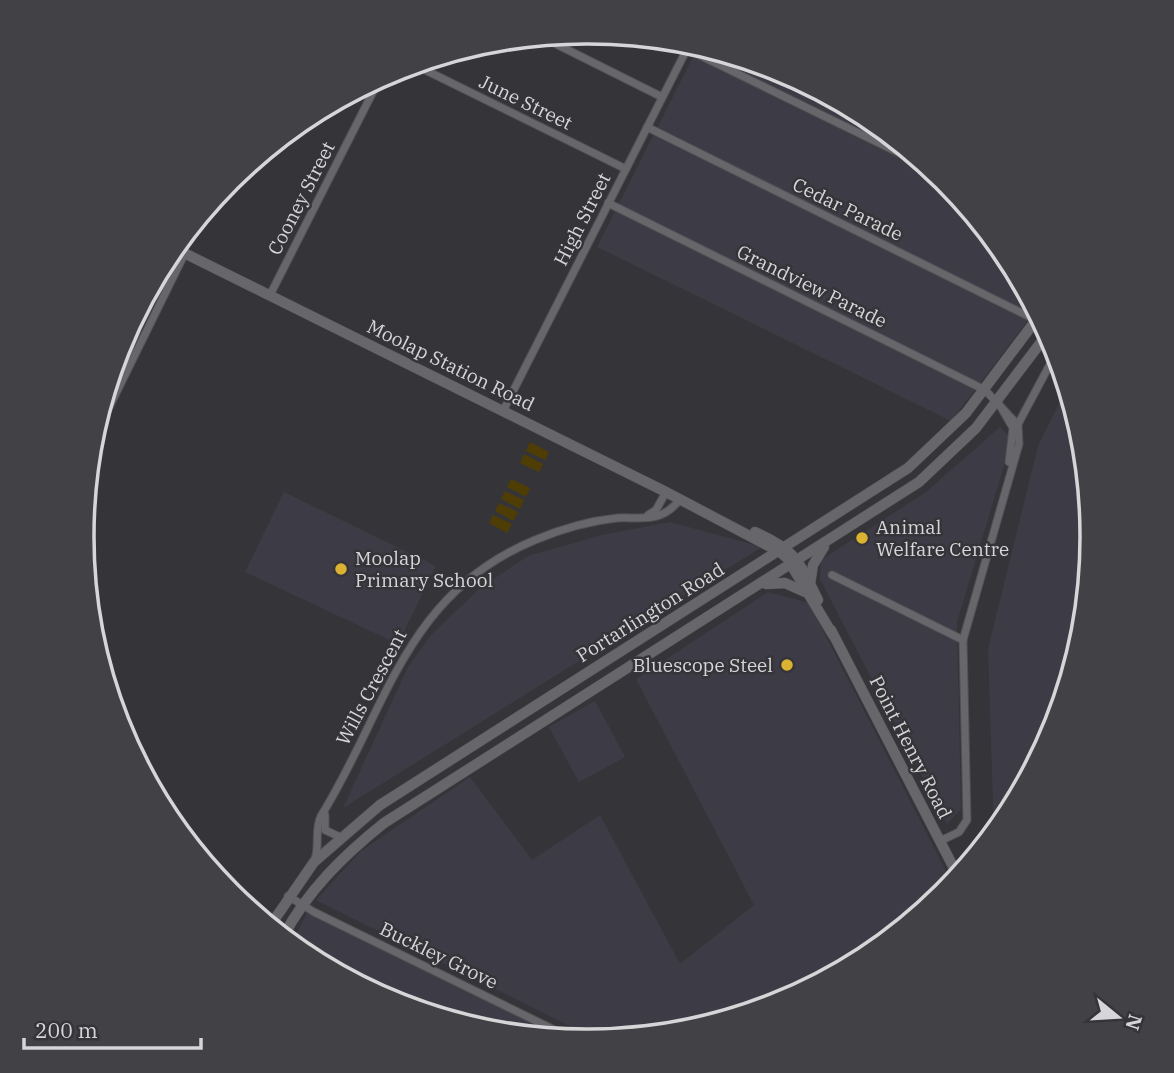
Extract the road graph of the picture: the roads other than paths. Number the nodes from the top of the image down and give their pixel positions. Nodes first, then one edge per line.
1 (558, 45) edge
2 (685, 54) edge
3 (724, 64) edge
4 (427, 71) edge
5 (372, 93) edge
6 (662, 97) junction
7 (647, 127) junction
8 (888, 147) edge
9 (626, 169) junction
10 (608, 203) junction
11 (184, 253) edge
12 (183, 254) edge
13 (270, 295) junction
14 (1026, 312) edge
15 (1032, 325) edge
16 (1040, 344) edge
17 (1049, 366) edge
18 (985, 390) junction
19 (115, 394) edge
20 (998, 402) junction
21 (503, 411) junction
22 (1015, 427) junction
23 (666, 492) junction
24 (681, 499) junction
25 (712, 515) junction
26 (644, 516) junction
27 (753, 538) junction
28 (832, 540) junction
29 (783, 550) junction
30 (795, 563) junction
31 (750, 570) junction
32 (832, 575) dead end
33 (761, 585) junction
34 (809, 589) junction
35 (963, 640) junction
36 (328, 804) junction
37 (340, 837) junction
38 (940, 841) junction
39 (314, 862) junction
40 (953, 866) edge
41 (288, 896) junction
42 (303, 905) junction
43 (275, 917) edge
44 (289, 928) edge
45 (550, 1028) edge

1 - 6 street
2 - 6 street, High Street
3 - 8 street
4 - 9 street, June Street
5 - 13 street, Cooney Street
6 - 7 street, High Street
7 - 9 street, High Street
7 - 14 street, Cedar Parade
9 - 10 street, High Street
10 - 18 street, Grandview Parade
10 - 21 street, High Street
11 - 13 main road, Moolap Station Road
12 - 19 street
13 - 21 main road, Moolap Station Road
15 - 18 main road, Portarlington Road
16 - 20 main road, Portarlington Road
17 - 22 street
18 - 20 street, Grandview Parade
18 - 29 main road, Portarlington Road
20 - 22 street, Grandview Parade
20 - 28 main road, Portarlington Road
21 - 23 main road, Moolap Station Road
22 - 35 street
23 - 24 main road, Moolap Station Road
23 - 26 street
24 - 25 main road, Moolap Station Road
24 - 26 street, Wills Crescent
25 - 27 main road, Moolap Station Road
25 - 29 main road, Moolap Station Road
26 - 36 street, Wills Crescent
27 - 29 main road, Moolap Station Road
27 - 31 main road
28 - 30 main road, Portarlington Road
28 - 34 main road
29 - 30 main road, Point Henry Road
29 - 31 main road, Portarlington Road
30 - 33 main road, Portarlington Road
30 - 34 main road, Point Henry Road
31 - 37 main road, Portarlington Road
32 - 35 street
33 - 34 main road
33 - 42 main road, Portarlington Road
34 - 38 main road, Point Henry Road
35 - 38 street
36 - 37 street
36 - 39 street, Wills Crescent
37 - 39 main road, Portarlington Road
38 - 40 main road, Point Henry Road
39 - 41 main road, Portarlington Road
41 - 42 street, Buckley Grove
41 - 43 main road, Portarlington Road
42 - 44 main road, Portarlington Road
42 - 45 street, Buckley Grove

